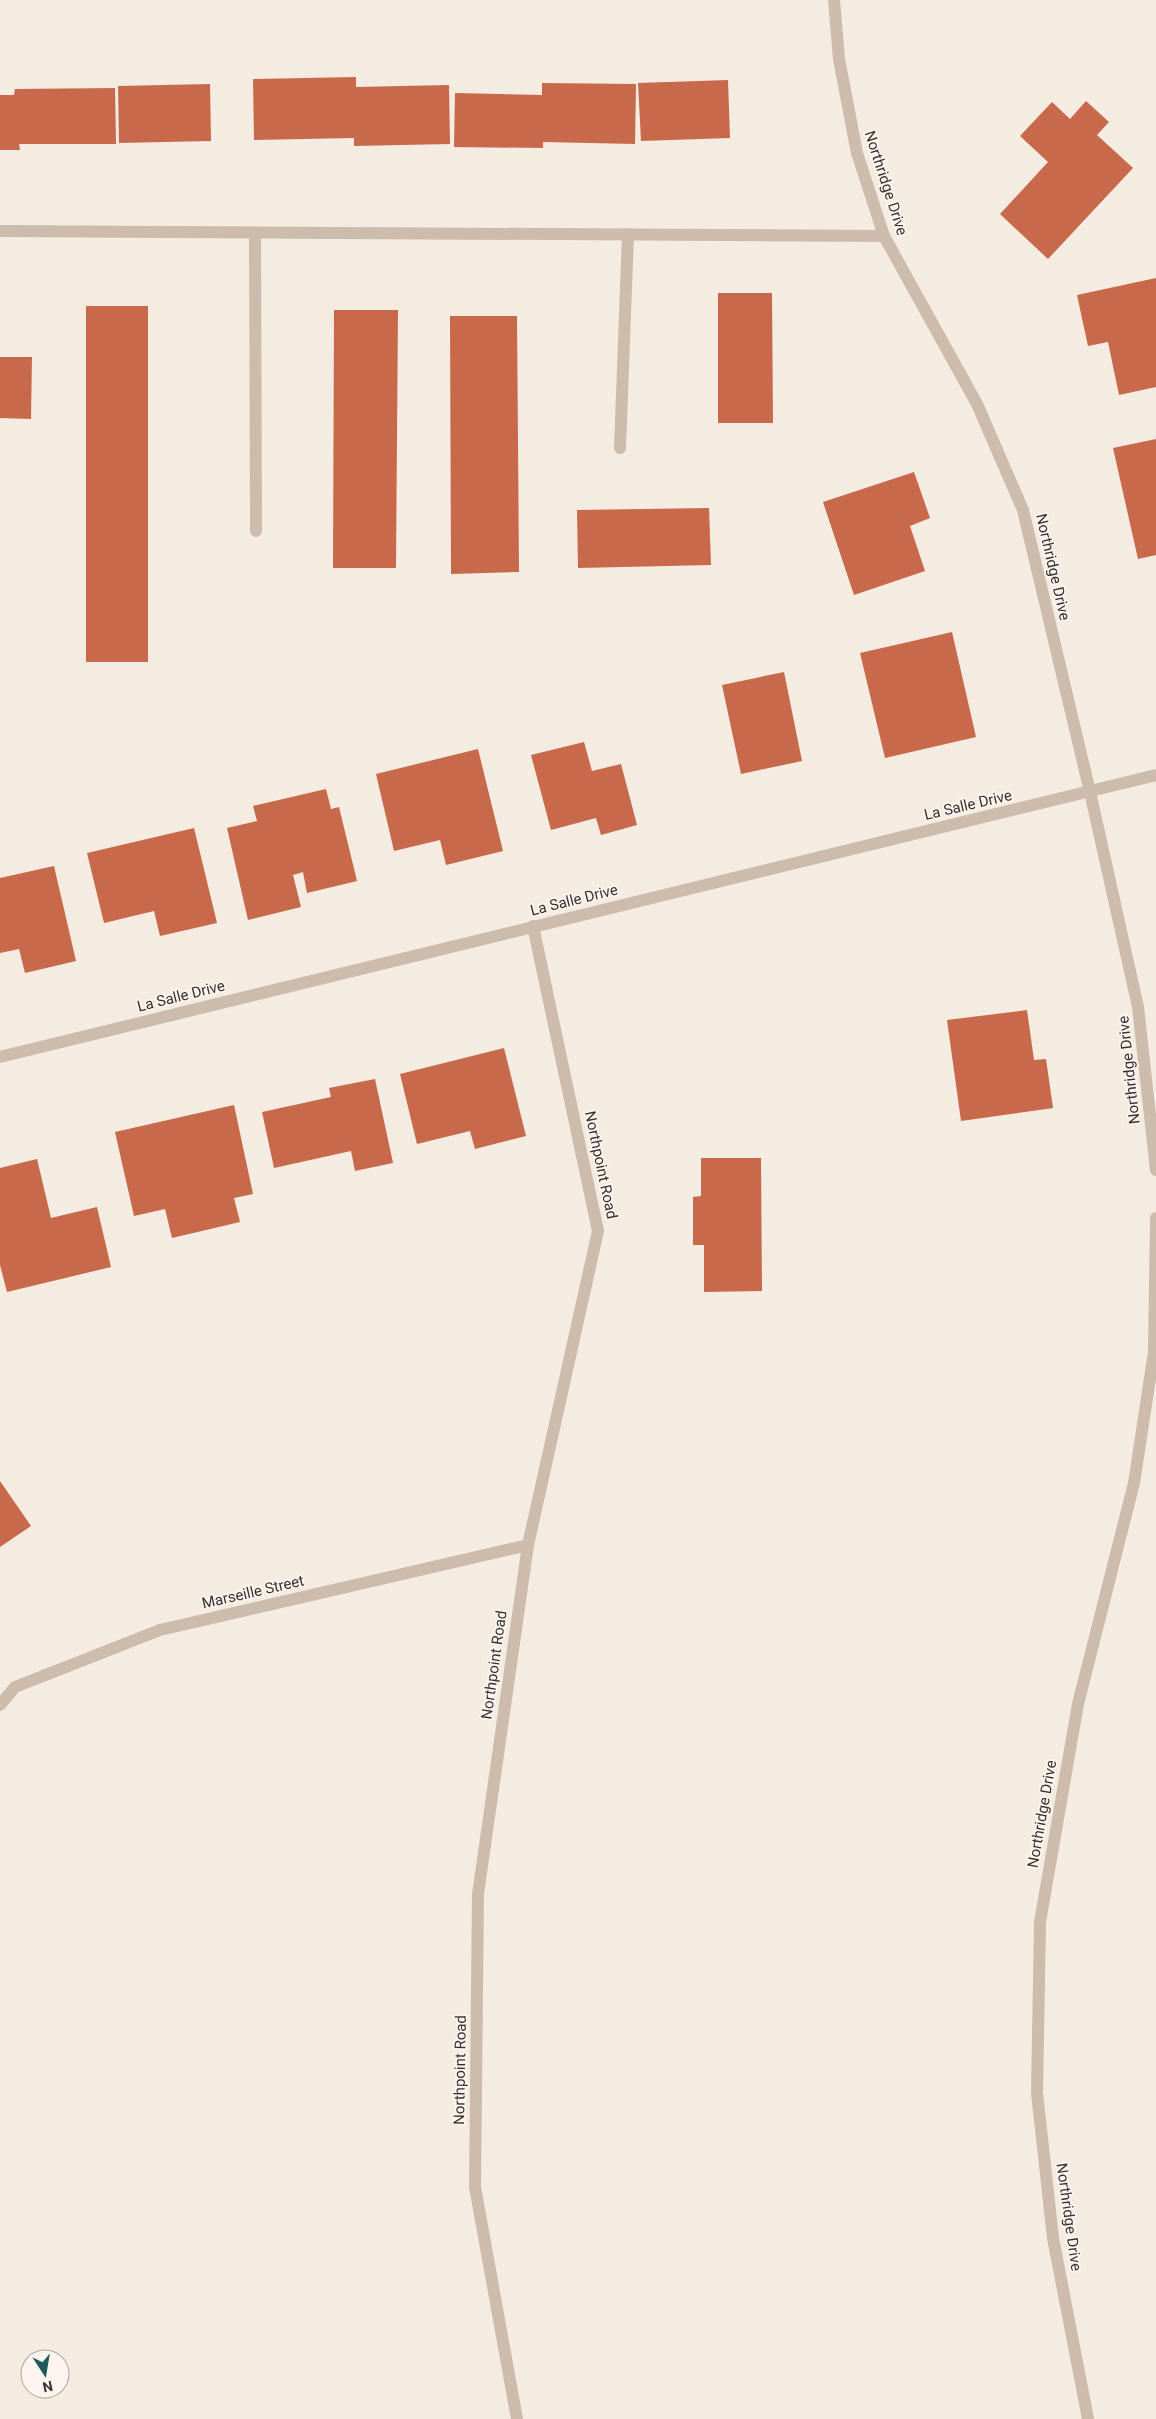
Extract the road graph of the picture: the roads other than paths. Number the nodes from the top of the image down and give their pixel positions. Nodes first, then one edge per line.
1 (834, 0) edge
2 (0, 231) edge
3 (255, 233) junction
4 (628, 234) junction
5 (884, 236) junction
6 (620, 448) dead end
7 (256, 531) dead end
8 (1156, 776) edge
9 (1090, 792) junction
10 (534, 926) junction
11 (0, 1056) edge
12 (1156, 1170) edge
13 (1156, 1218) edge
14 (528, 1545) junction
15 (0, 1705) edge
16 (517, 2419) edge
17 (1088, 2419) edge

1 - 5 street, Northridge Drive
2 - 3 street
3 - 4 street
3 - 7 street
4 - 5 street
4 - 6 street
5 - 9 street, Northridge Drive
8 - 9 street, La Salle Drive
9 - 10 street, La Salle Drive
9 - 12 street, Northridge Drive
10 - 11 street, La Salle Drive
10 - 14 street, Northpoint Road
13 - 17 street, Northridge Drive
14 - 15 street, Marseille Street
14 - 16 street, Northpoint Road

